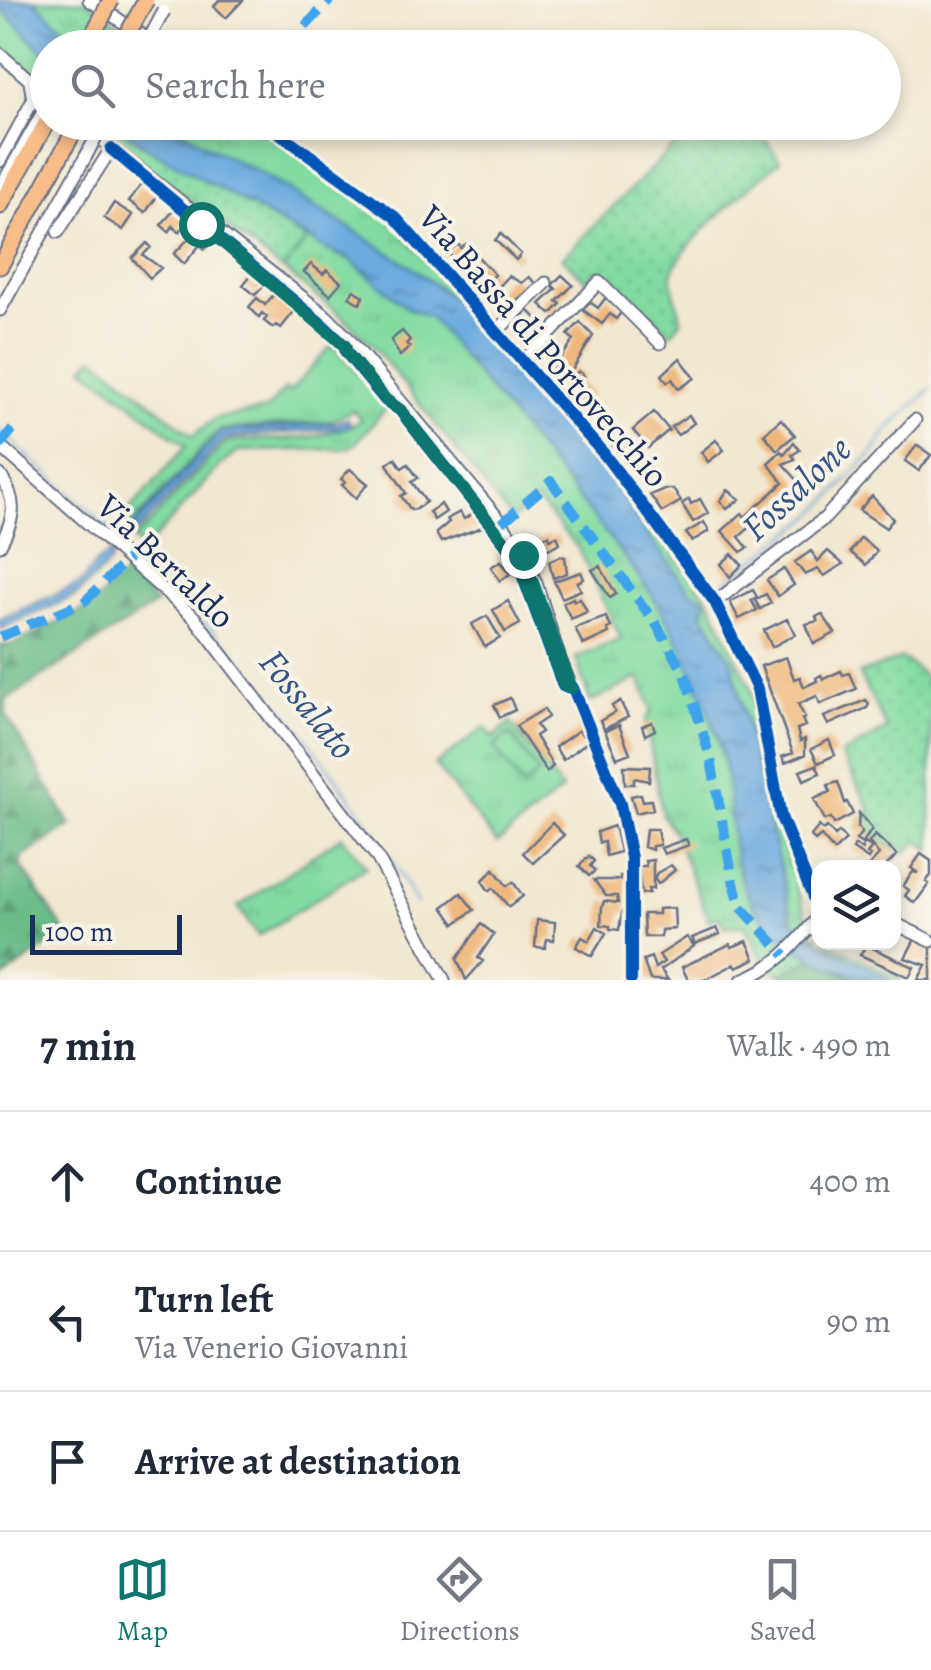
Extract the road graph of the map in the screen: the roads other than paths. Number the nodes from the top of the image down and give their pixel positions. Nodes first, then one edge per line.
1 (89, 0) edge
2 (108, 0) edge
3 (146, 0) edge
4 (166, 6) edge
5 (92, 30) edge
6 (130, 30) edge
7 (135, 30) edge
8 (153, 30) edge
9 (0, 54) edge
10 (30, 82) edge
11 (30, 106) edge
12 (30, 136) edge
13 (31, 140) edge
14 (69, 140) edge
15 (94, 140) edge
16 (100, 140) edge
17 (289, 140) edge
18 (111, 149) junction
19 (0, 161) edge
20 (0, 188) edge
21 (0, 206) edge
22 (58, 232) dead end
23 (0, 266) edge
24 (546, 283) dead end
25 (0, 310) edge
26 (496, 332) junction
27 (660, 343) dead end
28 (522, 362) junction
29 (914, 420) dead end
30 (0, 446) edge
31 (0, 475) edge
32 (0, 544) edge
33 (710, 596) junction
34 (811, 887) edge
35 (811, 926) edge
36 (901, 927) edge
37 (931, 941) edge
38 (444, 980) edge
39 (631, 980) edge
40 (742, 980) edge

1 - 7 street
2 - 5 highway, bridge
3 - 6 highway, bridge
4 - 8 street, bridge
9 - 10 street
11 - 19 street
12 - 20 street
13 - 21 highway
14 - 23 highway
15 - 25 street, bridge
16 - 18 street
17 - 26 street, Via Bassa di Portovecchio
18 - 22 street
18 - 39 street
24 - 26 street
26 - 28 street, Via Bassa di Portovecchio
27 - 28 street
28 - 33 street, Via Bassa di Portovecchio
29 - 33 street
30 - 38 street, Via Bertaldo
31 - 32 street
33 - 34 street, Via Bassa di Portovecchio
35 - 40 street
36 - 37 street

